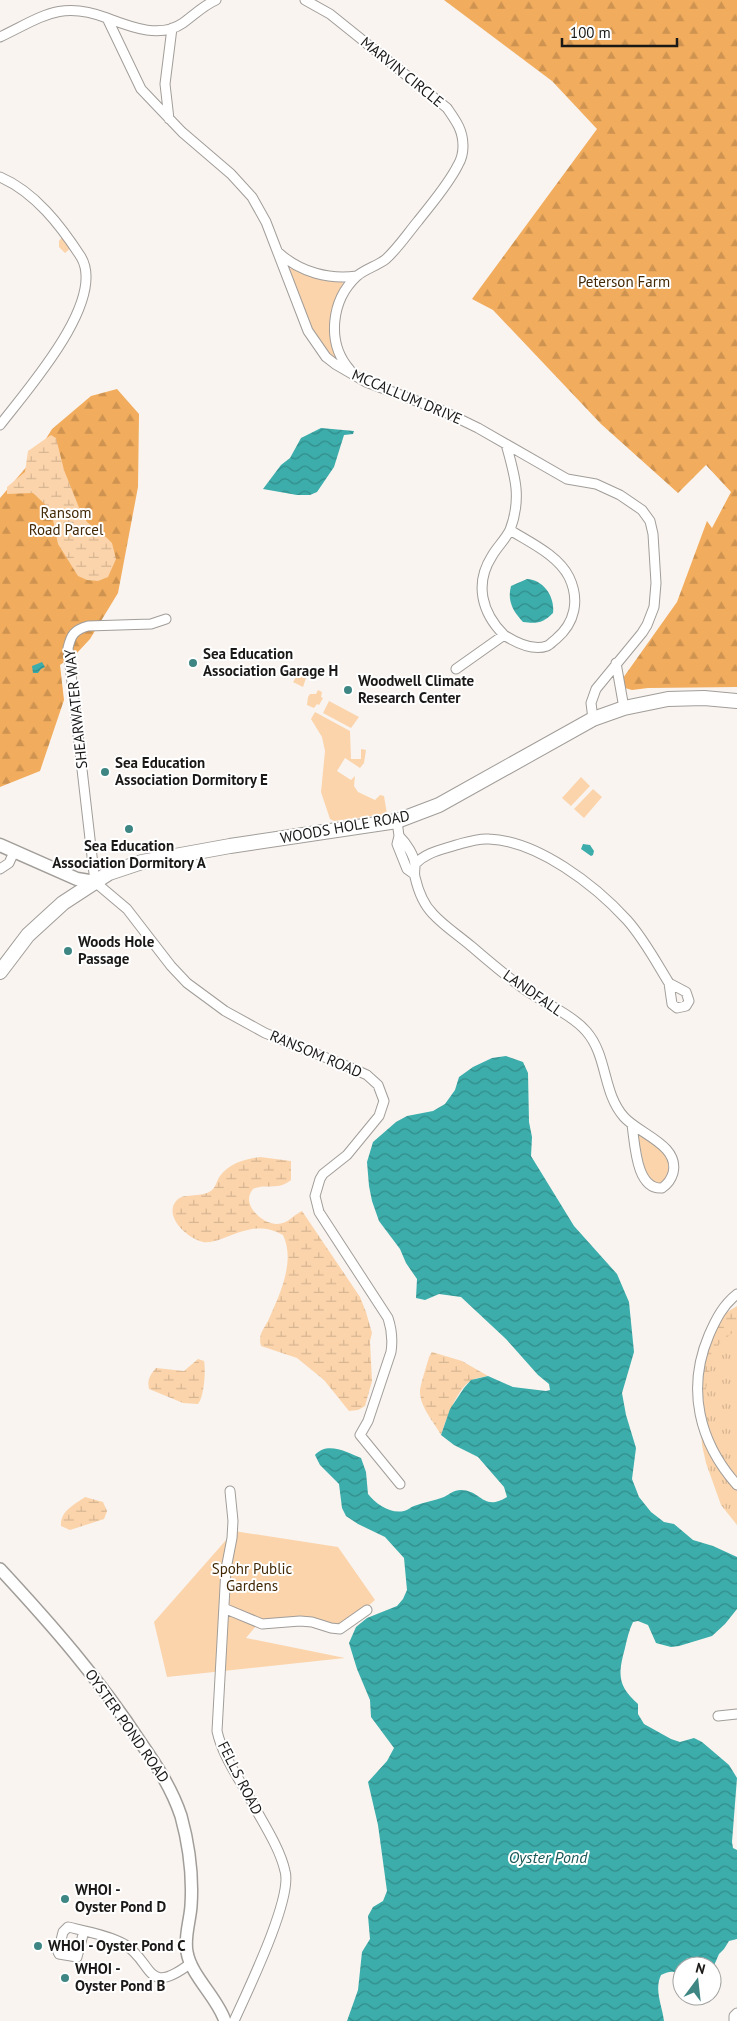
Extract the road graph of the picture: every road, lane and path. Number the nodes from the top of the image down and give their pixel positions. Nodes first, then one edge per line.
1 (216, 0) edge
2 (305, 0) edge
3 (107, 18) junction
4 (172, 28) junction
5 (0, 36) edge
6 (169, 119) junction
7 (0, 177) edge
8 (279, 253) junction
9 (357, 276) junction
10 (354, 375) junction
11 (0, 425) edge
12 (506, 444) junction
13 (510, 530) junction
14 (166, 618) dead end
15 (504, 636) junction
16 (616, 663) junction
17 (456, 669) dead end
18 (737, 701) edge
19 (624, 708) junction
20 (593, 719) junction
21 (397, 820) junction
22 (400, 836) junction
23 (0, 845) edge
24 (14, 852) junction
25 (415, 864) junction
26 (0, 869) edge
27 (414, 874) junction
28 (95, 882) junction
29 (0, 972) edge
30 (669, 983) dead end
31 (632, 1125) junction
32 (737, 1294) edge
33 (400, 1484) dead end
34 (737, 1485) edge
35 (230, 1491) dead end
36 (0, 1569) edge
37 (226, 1609) junction
38 (367, 1610) dead end
39 (737, 1714) edge
40 (718, 1716) dead end
41 (84, 1931) dead end
42 (191, 1963) junction
43 (737, 2014) edge
44 (226, 2021) edge
45 (234, 2021) edge
46 (734, 2021) edge

1 - 4 street
2 - 9 street, MARVIN CIRCLE
3 - 4 street
3 - 5 street
3 - 6 street, MCCALLUM DRIVE
4 - 6 street
6 - 8 street, MCCALLUM DRIVE
7 - 11 street
8 - 9 street
8 - 10 street, MCCALLUM DRIVE
9 - 10 street, MARVIN CIRCLE
10 - 12 street, MCCALLUM DRIVE
12 - 13 street
12 - 16 street, MCCALLUM DRIVE
13 - 15 street
13 - 15 street
14 - 28 street, SHEARWATER WAY
15 - 17 street
16 - 19 street
16 - 20 street, MCCALLUM DRIVE
18 - 19 highway, WOODS HOLE ROAD
19 - 20 highway, WOODS HOLE ROAD
20 - 21 highway, WOODS HOLE ROAD
21 - 22 street, LANDFALL
21 - 28 highway, WOODS HOLE ROAD
22 - 25 street, LANDFALL
22 - 27 street, LANDFALL
23 - 24 main road, RANSOM ROAD
24 - 26 street
24 - 28 main road, RANSOM ROAD
25 - 27 street, LANDFALL
25 - 30 street
27 - 31 street, LANDFALL
28 - 29 highway, WOODS HOLE ROAD
28 - 33 street, RANSOM ROAD
31 - 31 street, LANDFALL
32 - 34 street
35 - 37 street, FELLS ROAD
36 - 42 street, OYSTER POND ROAD
37 - 38 street
37 - 45 street, FELLS ROAD
39 - 40 street
41 - 42 street
42 - 44 street, OYSTER POND ROAD
43 - 46 street

